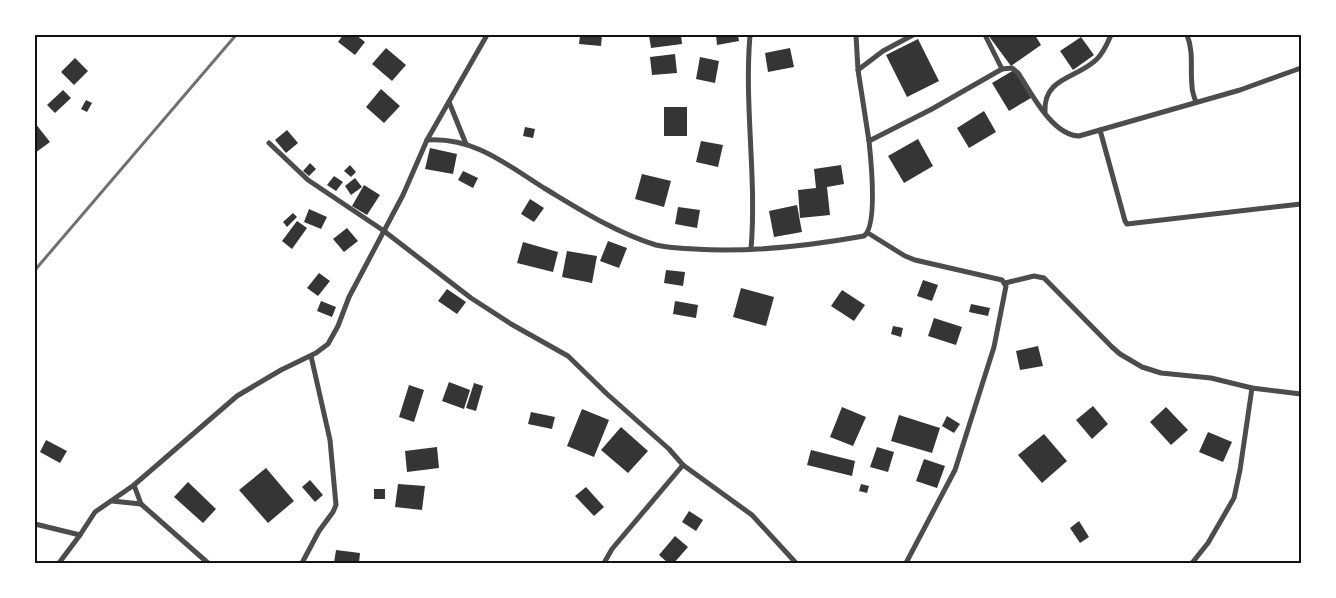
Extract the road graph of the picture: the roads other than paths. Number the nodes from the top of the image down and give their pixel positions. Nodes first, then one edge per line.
1 (487, 35) edge
2 (750, 35) edge
3 (856, 35) edge
4 (913, 35) edge
5 (985, 35) edge
6 (1111, 35) edge
7 (1188, 35) edge
8 (1301, 68) edge
9 (1002, 69) junction
10 (858, 70) junction
11 (449, 102) junction
12 (1196, 102) junction
13 (1045, 112) junction
14 (1100, 130) junction
15 (427, 140) junction
16 (869, 141) junction
17 (269, 143) dead end
18 (466, 144) junction
19 (1301, 204) edge
20 (384, 231) junction
21 (868, 233) junction
22 (752, 249) junction
23 (1005, 283) junction
24 (311, 356) junction
25 (1252, 388) junction
26 (1301, 394) edge
27 (683, 465) junction
28 (134, 485) junction
29 (112, 501) junction
30 (141, 504) junction
31 (35, 524) edge
32 (80, 535) junction
33 (1194, 562) edge
34 (59, 563) edge
35 (208, 563) edge
36 (302, 563) edge
37 (604, 563) edge
38 (796, 563) edge
39 (906, 563) edge

1 - 11 street
2 - 22 street
3 - 10 street
4 - 10 street
5 - 9 street
6 - 13 street
7 - 12 street
8 - 12 street
9 - 13 street
9 - 16 street
10 - 16 street
11 - 15 street
11 - 18 street
12 - 14 street
13 - 14 street
14 - 19 street
15 - 18 street
15 - 20 street
16 - 21 street
17 - 20 street
18 - 22 street
20 - 24 street
20 - 27 street
21 - 22 street
21 - 23 street
23 - 25 street
23 - 39 street
24 - 28 street
24 - 36 street
25 - 26 street
25 - 33 street
27 - 37 street
27 - 38 street
28 - 29 street
28 - 30 street
29 - 30 street
29 - 32 street
30 - 35 street
31 - 32 street
32 - 34 street

